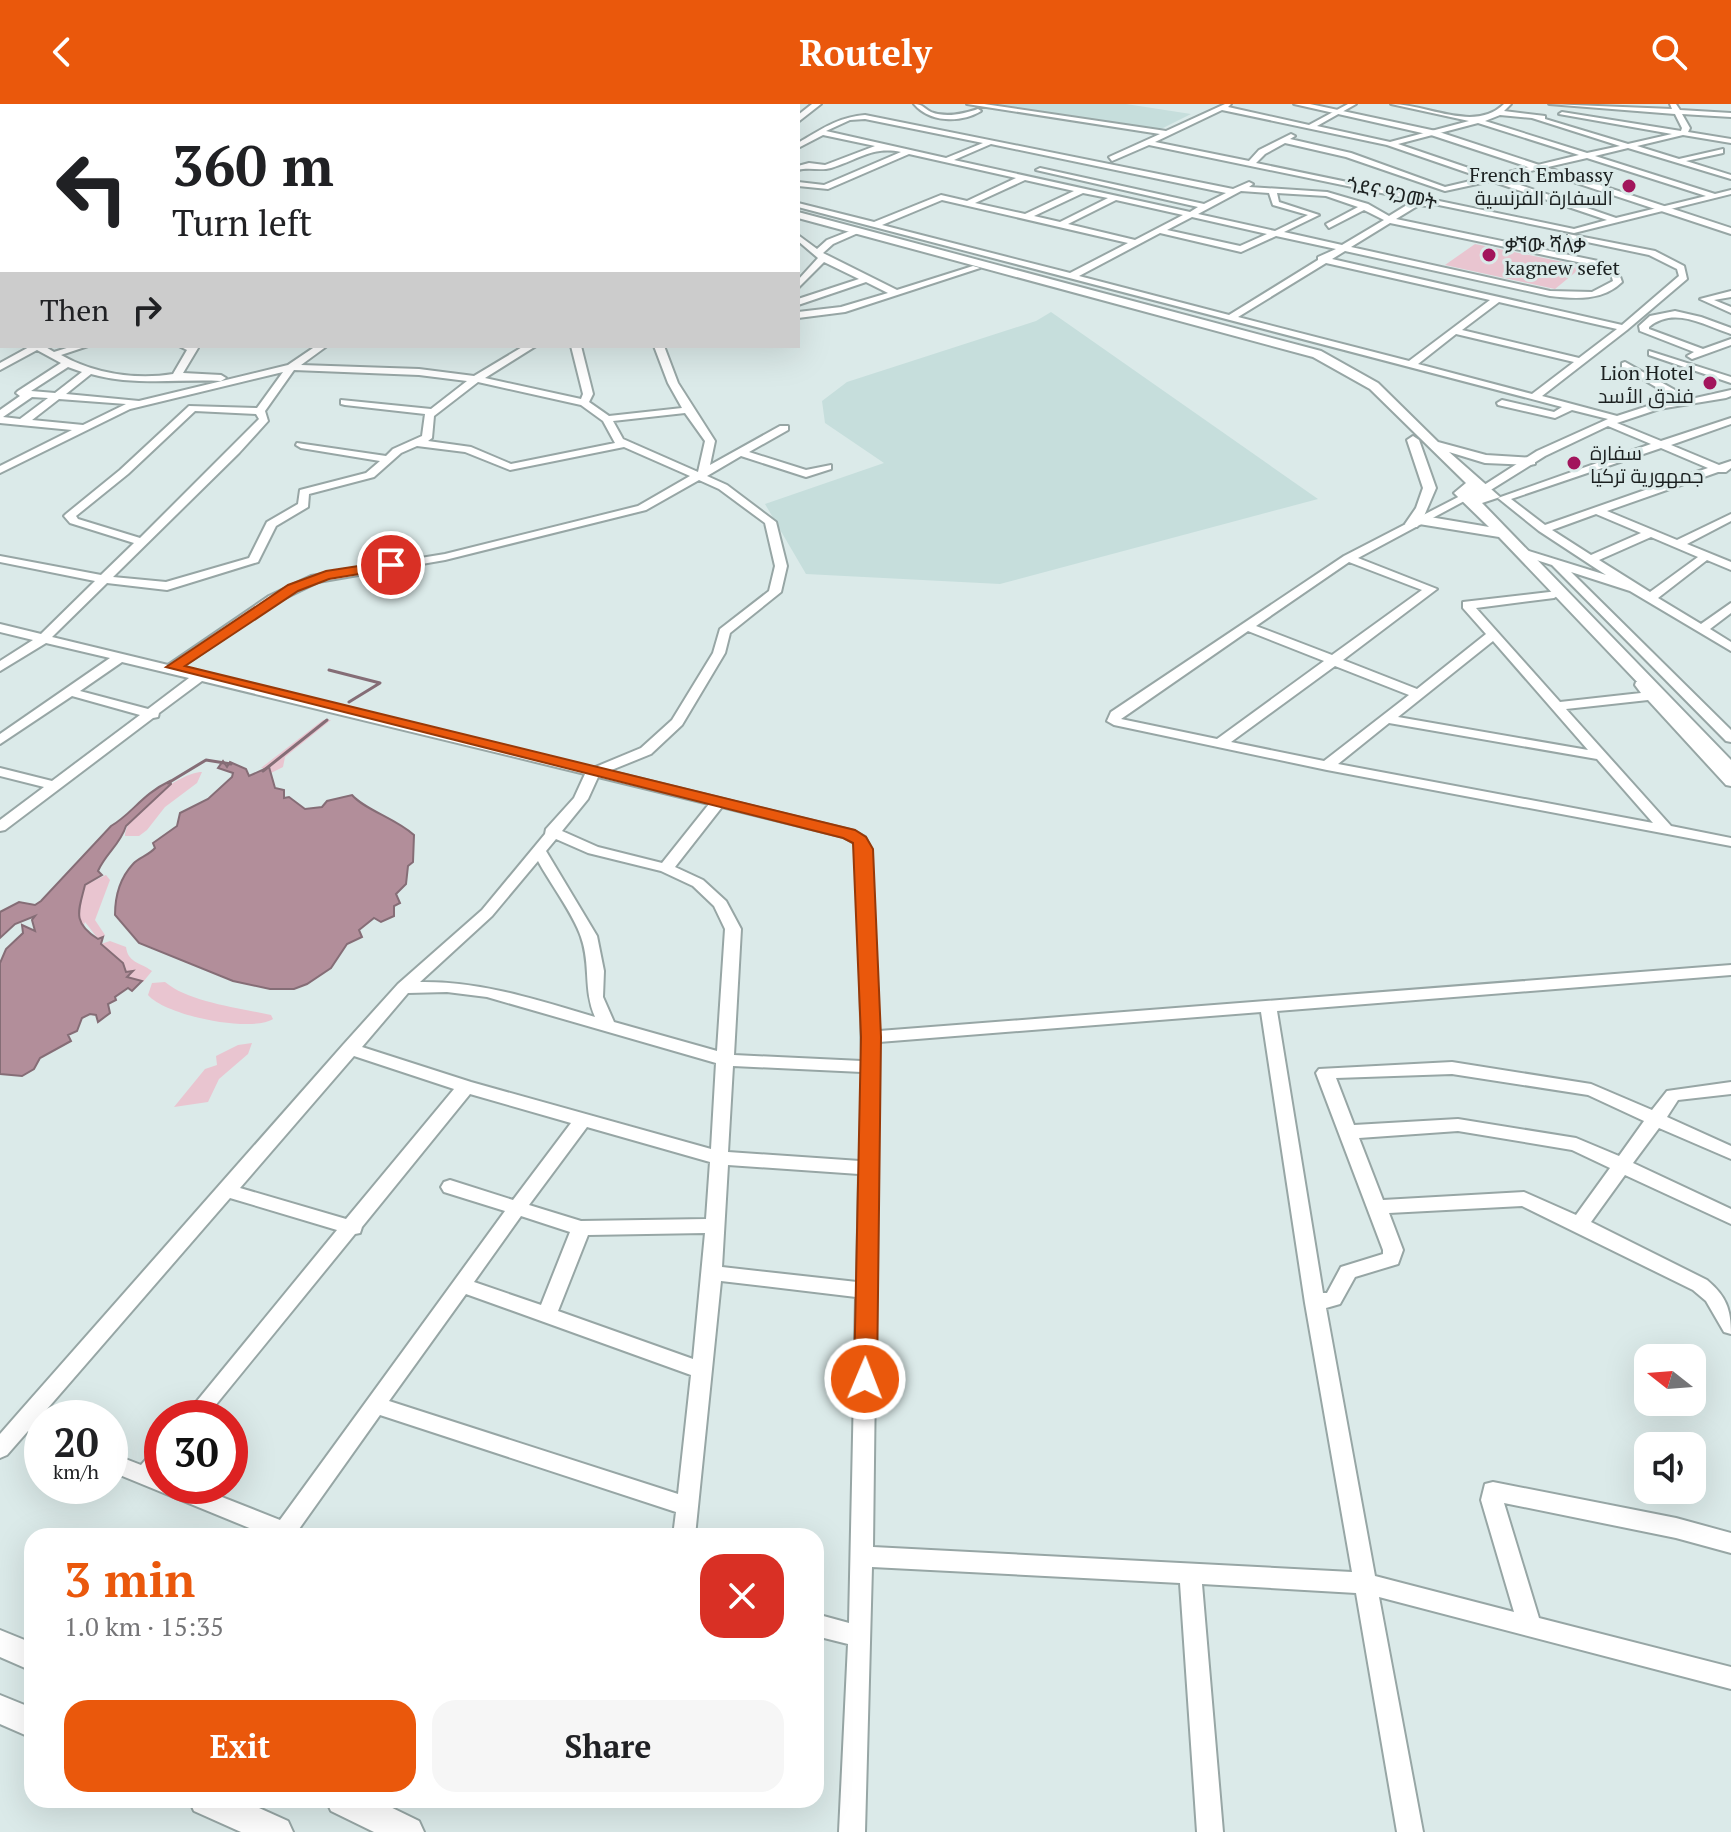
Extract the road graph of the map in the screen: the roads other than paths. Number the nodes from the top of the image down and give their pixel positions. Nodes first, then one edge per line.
1 (817, 104) edge
2 (917, 104) edge
3 (970, 104) edge
4 (1230, 104) edge
5 (1298, 104) edge
6 (1353, 104) edge
7 (1394, 104) edge
8 (1442, 104) edge
9 (1505, 104) edge
10 (1551, 104) edge
11 (1221, 108) junction
12 (1675, 108) edge
13 (978, 111) dead end
14 (1340, 111) junction
15 (1557, 113) junction
16 (1497, 114) junction
17 (1731, 115) edge
18 (800, 117) edge
19 (1535, 118) junction
20 (1478, 121) junction
21 (1314, 125) junction
22 (1636, 126) junction
23 (1685, 131) junction
24 (1731, 131) edge
25 (821, 133) junction
26 (1166, 133) junction
27 (1433, 133) junction
28 (1596, 135) junction
29 (1283, 140) junction
30 (1731, 141) edge
31 (991, 142) junction
32 (1146, 142) junction
33 (1391, 144) junction
34 (800, 145) edge
35 (882, 146) junction
36 (1632, 146) junction
37 (1720, 151) dead end
38 (908, 152) junction
39 (1348, 155) junction
40 (1586, 156) junction
41 (1070, 158) junction
42 (1113, 159) junction
43 (945, 161) junction
44 (1338, 161) dead end
45 (1679, 161) junction
46 (1092, 162) junction
47 (1252, 163) junction
48 (800, 167) edge
49 (1537, 168) junction
50 (1040, 170) junction
51 (1731, 176) edge
52 (1023, 178) junction
53 (1173, 179) junction
54 (1493, 179) junction
55 (1098, 183) junction
56 (800, 184) edge
57 (1237, 190) junction
58 (1272, 190) junction
59 (1080, 191) junction
60 (1731, 192) edge
61 (1145, 193) junction
62 (1713, 196) junction
63 (1113, 199) junction
64 (1183, 201) junction
65 (1418, 202) junction
66 (1731, 202) edge
67 (968, 203) junction
68 (800, 206) edge
69 (1365, 206) junction
70 (1207, 207) junction
71 (1664, 209) junction
72 (1170, 211) junction
73 (1191, 215) junction
74 (1478, 215) junction
75 (1026, 217) junction
76 (800, 219) edge
77 (1390, 220) junction
78 (1617, 221) junction
79 (872, 226) junction
80 (1059, 226) junction
81 (1343, 230) dead end
82 (1161, 231) junction
83 (1731, 231) edge
84 (851, 232) junction
85 (1354, 233) dead end
86 (1451, 233) junction
87 (1277, 235) junction
88 (1364, 235) junction
89 (1522, 238) dead end
90 (800, 239) edge
91 (1122, 240) junction
92 (1137, 243) junction
93 (1513, 245) junction
94 (1339, 249) junction
95 (821, 255) junction
96 (1321, 259) junction
97 (976, 268) junction
98 (1070, 277) junction
99 (866, 279) junction
100 (1032, 280) junction
101 (800, 282) edge
102 (894, 292) junction
103 (1541, 292) junction
104 (1731, 294) edge
105 (1497, 299) junction
106 (800, 301) edge
107 (1731, 310) edge
108 (1562, 314) junction
109 (800, 315) edge
110 (1229, 319) junction
111 (1624, 328) junction
112 (1454, 331) junction
113 (1731, 331) edge
114 (1731, 342) edge
115 (34, 348) edge
116 (42, 348) edge
117 (76, 348) edge
118 (193, 348) edge
119 (319, 348) edge
120 (528, 348) edge
121 (576, 348) edge
122 (660, 348) edge
123 (1702, 352) junction
124 (1652, 353) dead end
125 (56, 354) junction
126 (1581, 361) junction
127 (1676, 362) junction
128 (68, 363) junction
129 (1410, 365) junction
130 (1625, 365) dead end
131 (1731, 366) edge
132 (0, 367) edge
133 (291, 367) junction
134 (89, 371) junction
135 (1712, 373) junction
136 (177, 376) junction
137 (476, 379) junction
138 (233, 380) junction
139 (1731, 380) edge
140 (200, 388) junction
141 (1731, 393) edge
142 (29, 394) junction
143 (53, 396) junction
144 (1534, 397) junction
145 (1717, 398) junction
146 (345, 402) dead end
147 (1689, 402) junction
148 (144, 403) junction
149 (584, 403) junction
150 (1502, 403) dead end
151 (1731, 404) edge
152 (127, 407) junction
153 (1570, 407) junction
154 (193, 408) junction
155 (688, 410) junction
156 (260, 411) junction
157 (432, 412) junction
158 (0, 418) edge
159 (607, 419) junction
160 (24, 421) junction
161 (1614, 421) junction
162 (1731, 421) edge
163 (82, 428) junction
164 (784, 428) dead end
165 (1420, 438) junction
166 (418, 443) junction
167 (624, 444) junction
168 (1661, 444) junction
169 (301, 445) dead end
170 (738, 452) junction
171 (387, 459) junction
172 (1530, 461) junction
173 (1731, 464) edge
174 (827, 467) dead end
175 (1718, 468) junction
176 (0, 470) edge
177 (1731, 473) edge
178 (701, 474) junction
179 (1475, 493) junction
180 (1595, 510) junction
181 (1731, 517) edge
182 (1417, 522) junction
183 (1543, 529) junction
184 (1501, 533) junction
185 (1649, 534) junction
186 (141, 542) junction
187 (1676, 545) junction
188 (1706, 556) junction
189 (1348, 558) junction
190 (0, 559) edge
191 (1590, 560) junction
192 (1543, 561) junction
193 (1731, 566) edge
194 (101, 579) junction
195 (1605, 584) junction
196 (1634, 588) junction
197 (1586, 590) junction
198 (1555, 591) junction
199 (1650, 598) junction
200 (1731, 607) edge
201 (1246, 626) junction
202 (0, 628) edge
203 (1702, 629) junction
204 (1493, 635) junction
205 (43, 639) junction
206 (1731, 647) edge
207 (122, 656) junction
208 (1731, 656) edge
209 (1330, 660) junction
210 (0, 667) edge
211 (173, 667) junction
212 (201, 675) junction
213 (70, 692) junction
214 (1418, 694) junction
215 (1651, 696) junction
216 (1556, 706) junction
217 (153, 714) junction
218 (1387, 719) junction
219 (1729, 731) edge
220 (0, 740) edge
221 (1219, 744) junction
222 (646, 751) junction
223 (1731, 754) edge
224 (1601, 756) junction
225 (1327, 766) junction
226 (1731, 770) edge
227 (0, 772) edge
228 (593, 773) junction
229 (635, 782) junction
230 (1731, 782) edge
231 (55, 786) junction
232 (717, 804) junction
233 (0, 827) edge
234 (1666, 829) junction
235 (551, 832) junction
236 (1731, 842) edge
237 (538, 849) junction
238 (666, 868) junction
239 (1731, 970) edge
240 (404, 988) junction
241 (1268, 1007) junction
242 (607, 1026) junction
243 (871, 1037) junction
244 (349, 1049) junction
245 (727, 1060) junction
246 (870, 1067) junction
247 (466, 1087) junction
248 (1731, 1088) edge
249 (1656, 1119) junction
250 (583, 1120) junction
251 (1347, 1132) junction
252 (1731, 1153) edge
253 (719, 1158) junction
254 (1622, 1163) junction
255 (866, 1168) junction
256 (450, 1187) dead end
257 (225, 1190) junction
258 (1377, 1207) junction
259 (517, 1208) junction
260 (1731, 1217) edge
261 (1579, 1224) junction
262 (715, 1226) junction
263 (353, 1228) junction
264 (581, 1228) junction
265 (712, 1273) junction
266 (461, 1285) junction
267 (867, 1291) junction
268 (1315, 1303) junction
269 (546, 1317) junction
270 (1731, 1326) edge
271 (701, 1370) junction
272 (54, 1400) edge
273 (208, 1400) edge
274 (374, 1405) junction
275 (24, 1432) edge
276 (0, 1449) edge
277 (213, 1504) edge
278 (688, 1507) junction
279 (269, 1528) edge
280 (291, 1528) edge
281 (685, 1528) edge
282 (1731, 1543) edge
283 (861, 1556) junction
284 (1190, 1572) junction
285 (1363, 1583) junction
286 (1530, 1625) junction
287 (824, 1627) edge
288 (860, 1637) junction
289 (0, 1643) edge
290 (24, 1654) edge
291 (1731, 1678) edge
292 (0, 1709) edge
293 (24, 1720) edge
294 (223, 1808) edge
295 (358, 1808) edge
296 (277, 1832) edge
297 (408, 1832) edge
298 (852, 1832) edge
299 (1210, 1832) edge
300 (1410, 1832) edge

1 - 18 main road
2 - 13 street
3 - 26 street
4 - 11 street
5 - 14 main road
6 - 14 street
7 - 20 street
8 - 16 street
9 - 16 street
10 - 12 street
10 - 15 street
11 - 21 street
11 - 26 street
12 - 17 street
12 - 23 street
14 - 21 street
14 - 27 main road
15 - 19 street
15 - 22 street
16 - 19 street
16 - 20 street
19 - 28 street
20 - 27 street
20 - 40 street
21 - 29 street
21 - 33 street
22 - 23 street
22 - 28 street
23 - 24 street
23 - 30 street
23 - 36 street
25 - 31 street
25 - 34 street
25 - 35 street
26 - 32 street
27 - 33 street
27 - 49 main road
28 - 36 street
29 - 39 street
29 - 47 street
31 - 41 street
31 - 43 street
32 - 42 street
32 - 47 street, ጎደና ዓጋመት
33 - 39 street
33 - 54 street
35 - 38 street
35 - 48 street
36 - 40 street
36 - 45 street
37 - 45 street
38 - 43 street
38 - 56 street
39 - 44 street
39 - 54 street
40 - 49 street
40 - 62 street
41 - 46 street
41 - 50 street
42 - 46 street
42 - 46 street
42 - 53 street
43 - 52 street
45 - 51 street
47 - 78 street, ጎደና ዓጋመት
49 - 54 street
49 - 71 main road
50 - 52 street
50 - 55 street
52 - 59 street
52 - 67 street
53 - 57 street
53 - 61 street
53 - 61 street
54 - 78 street
55 - 59 street
55 - 61 street
57 - 58 street
57 - 65 street
57 - 70 street
58 - 69 street
58 - 87 street
59 - 63 street
59 - 75 street
60 - 62 street, ጎደና ዓጋመት
61 - 64 street
62 - 66 street
62 - 71 street, ጎደና ዓጋመት
63 - 72 street
63 - 80 street
64 - 70 street
64 - 72 street
65 - 74 street
65 - 77 street
67 - 75 street
67 - 79 street
68 - 79 street
69 - 77 street
69 - 81 street
70 - 73 street
71 - 78 street, ጎደና ዓጋመት
71 - 83 main road
72 - 73 street
72 - 91 street
73 - 82 street
73 - 87 street
74 - 86 street
74 - 111 street
75 - 80 street
76 - 84 main road
77 - 86 street
77 - 88 street
79 - 98 street
80 - 91 street
82 - 87 street
82 - 92 street
84 - 95 street
84 - 97 main road
84 - 100 main road
85 - 88 street
86 - 93 street
87 - 94 street
88 - 94 street
89 - 93 street
90 - 95 street
91 - 92 street
92 - 98 street
93 - 103 street
94 - 96 street
94 - 103 street
95 - 99 street
95 - 101 street
96 - 105 street
96 - 110 street
97 - 100 main road
97 - 102 street
98 - 110 street
99 - 102 street
99 - 106 street
100 - 165 main road
102 - 109 street
103 - 108 street
104 - 107 street
105 - 108 street
105 - 112 street
108 - 111 street
110 - 129 street
111 - 126 street
112 - 126 street
112 - 129 street
113 - 123 street
114 - 123 street
115 - 132 street
116 - 125 street
117 - 125 street
118 - 136 street
119 - 133 street
120 - 137 street
121 - 149 street
122 - 155 street
123 - 127 street
124 - 127 street
125 - 128 street
126 - 144 street
127 - 135 street
128 - 134 street
128 - 142 street
129 - 144 street
130 - 147 street
131 - 135 street
133 - 137 street
133 - 138 street
133 - 156 street
134 - 136 street
134 - 143 street
135 - 139 street
136 - 138 street
137 - 149 street
137 - 157 street
138 - 140 street
140 - 148 street
140 - 154 street
141 - 145 street
142 - 143 street
142 - 158 street
143 - 148 street
143 - 160 street
144 - 153 street
145 - 147 street
145 - 151 street
146 - 157 street
147 - 161 street
148 - 152 street
149 - 159 street
150 - 153 street
152 - 154 street
152 - 163 street
153 - 161 street
154 - 156 street
154 - 186 street
155 - 159 street
155 - 178 street
156 - 186 street
157 - 166 street
158 - 160 street
159 - 167 street
160 - 163 street
161 - 168 street
161 - 172 street
162 - 168 street
163 - 176 street
164 - 170 street
165 - 172 main road
165 - 179 main road
165 - 182 main road
166 - 167 street
166 - 171 street
167 - 178 street
168 - 175 street
168 - 183 street
169 - 171 street
170 - 174 street
170 - 178 street
171 - 194 street
172 - 179 street
173 - 175 street
175 - 177 street
175 - 180 street
178 - 211 street
178 - 222 street
179 - 182 street
179 - 184 main road
179 - 192 main road
180 - 183 street
180 - 185 street
181 - 187 street
182 - 184 main road
182 - 189 street
183 - 191 street
184 - 192 main road
185 - 187 street
185 - 191 street
186 - 194 street
187 - 188 street
188 - 193 street
188 - 199 street
189 - 201 street
189 - 209 street
190 - 194 street
191 - 196 street
192 - 195 street
192 - 196 street
192 - 197 street
192 - 198 main road
192 - 223 main road
194 - 205 street
195 - 197 street
195 - 208 street
196 - 199 street
197 - 219 street
198 - 204 street
198 - 215 street
198 - 226 main road
199 - 203 street
200 - 203 street
201 - 209 street
201 - 221 street
202 - 205 street
203 - 206 street
204 - 214 street
204 - 216 street
205 - 207 street
205 - 210 street
207 - 211 street
207 - 213 street
209 - 214 street
209 - 221 street
211 - 212 street
212 - 217 street
212 - 228 street
213 - 217 street
213 - 220 street
214 - 218 street
215 - 216 street
215 - 230 street
216 - 224 street
217 - 231 street
218 - 224 street
218 - 225 street
221 - 225 street
222 - 228 street
222 - 229 street
224 - 234 street
225 - 234 street
227 - 231 street
228 - 229 street
228 - 235 street
229 - 232 street
231 - 233 street
232 - 238 street
232 - 243 street
234 - 236 street
235 - 237 street
235 - 238 street
237 - 240 street
237 - 242 street
238 - 245 street
239 - 241 street
240 - 242 street
240 - 244 street
241 - 243 street
241 - 268 street
242 - 245 street
243 - 246 street
244 - 247 street
244 - 257 street
245 - 246 street
245 - 253 street
246 - 255 street
247 - 250 street
247 - 263 street
248 - 249 street
249 - 251 street
249 - 252 street
249 - 254 street
250 - 253 street
250 - 259 street
251 - 254 street
251 - 258 street
253 - 255 street
253 - 262 street
254 - 260 street
254 - 261 street
255 - 267 street
256 - 259 street
257 - 263 street
257 - 272 street
258 - 261 street
258 - 268 street
259 - 264 street
259 - 266 street
261 - 270 street
262 - 264 street
262 - 265 street
263 - 273 street
264 - 269 street
265 - 267 street
265 - 271 street
266 - 269 street
266 - 274 street
267 - 283 street
268 - 285 street
269 - 271 street
271 - 278 street
274 - 278 street
274 - 280 street
275 - 276 street
277 - 279 street
278 - 281 street
282 - 286 street
283 - 284 street
283 - 288 street
284 - 285 street
284 - 299 street
285 - 286 street
285 - 300 street
286 - 291 street
287 - 288 street
288 - 298 street
289 - 290 main road
292 - 293 main road
294 - 296 main road
295 - 297 main road

